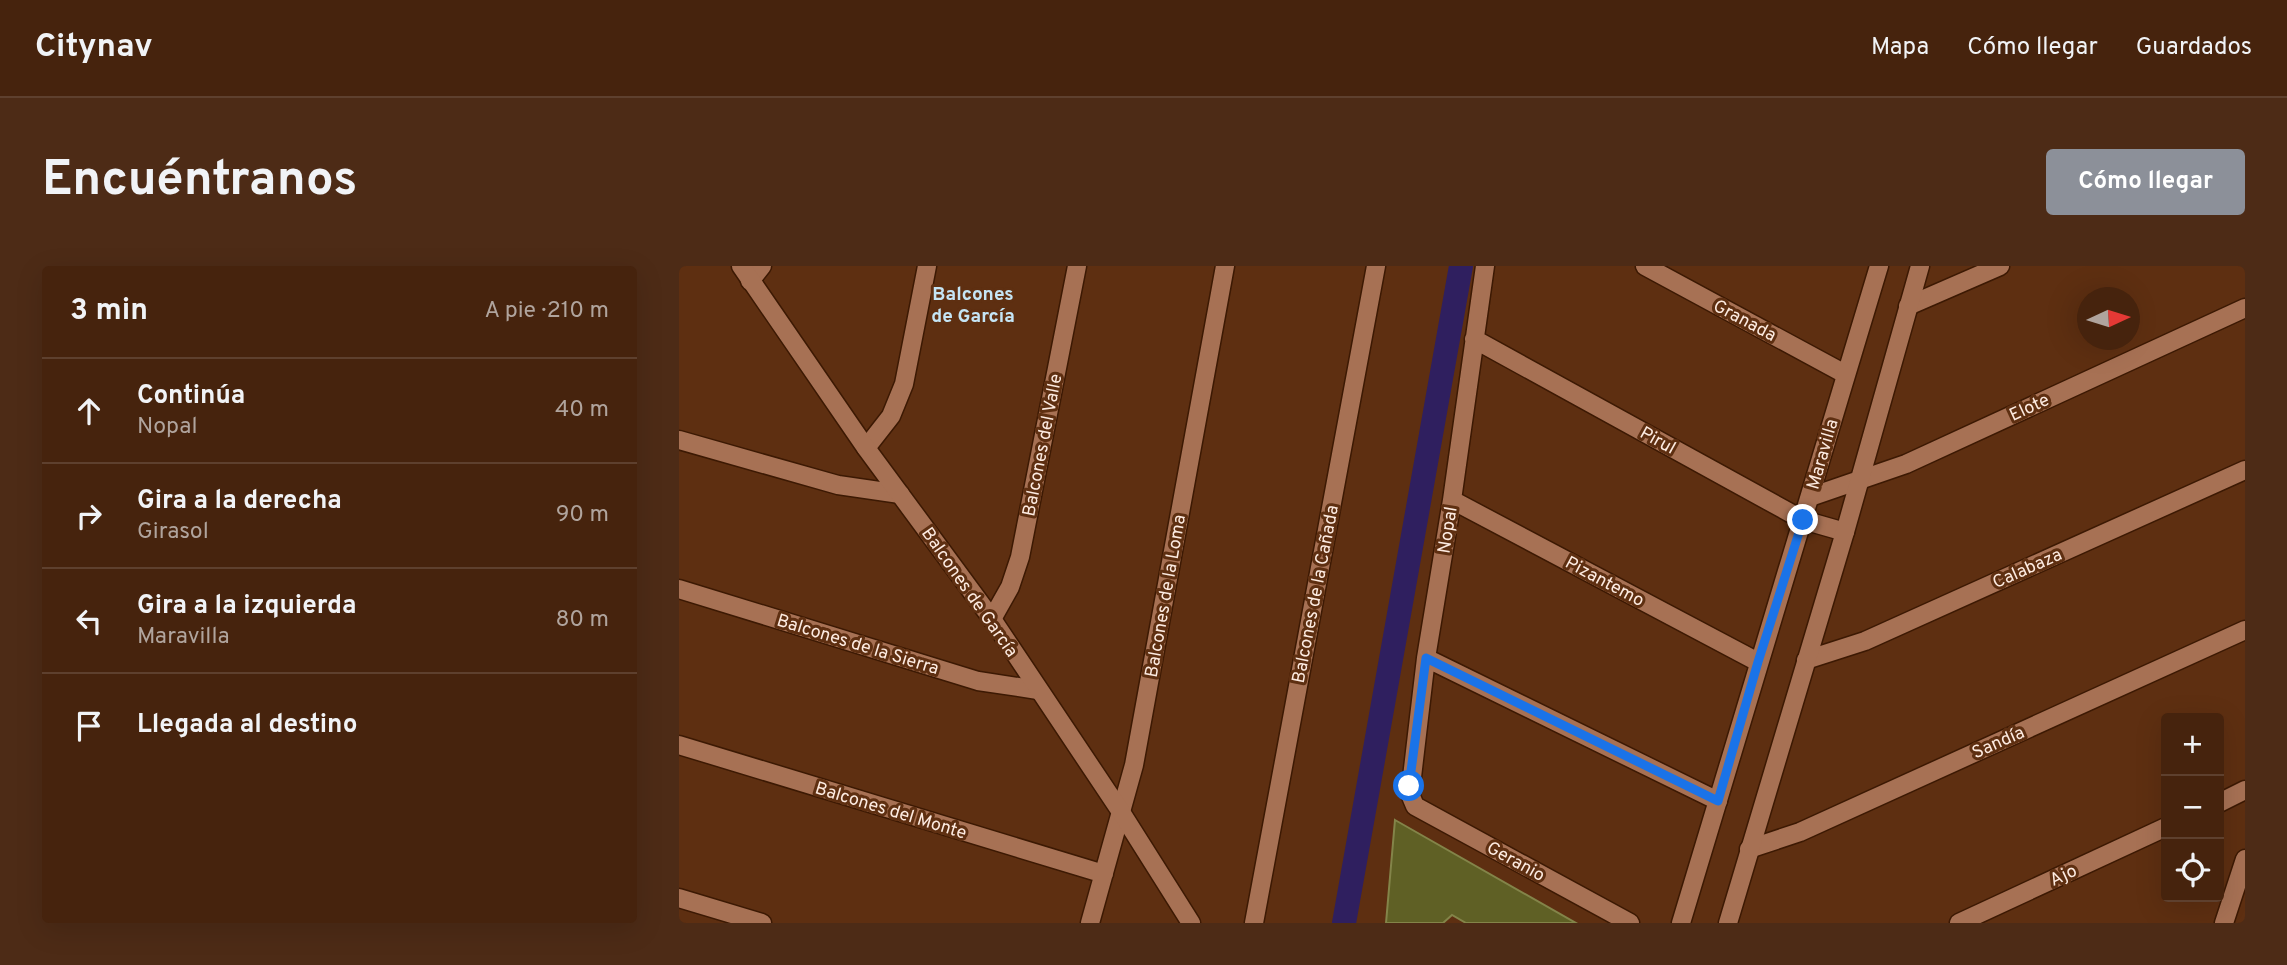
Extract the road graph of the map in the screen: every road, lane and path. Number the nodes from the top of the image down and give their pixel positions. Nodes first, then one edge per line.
1 (762, 266) edge
2 (927, 266) edge
3 (1077, 266) edge
4 (1226, 266) edge
5 (1376, 266) edge
6 (1485, 266) edge
7 (1645, 266) edge
8 (1879, 266) edge
9 (1920, 266) edge
10 (2000, 266) edge
11 (745, 273) edge
12 (1908, 306) junction
13 (2245, 308) edge
14 (1474, 339) junction
15 (1845, 374) junction
16 (679, 440) edge
17 (866, 448) junction
18 (2245, 470) edge
19 (1858, 481) junction
20 (900, 494) junction
21 (1809, 497) junction
22 (1452, 500) junction
23 (1803, 520) junction
24 (1845, 532) junction
25 (679, 589) edge
26 (992, 619) junction
27 (2245, 630) edge
28 (1426, 658) junction
29 (1806, 660) junction
30 (1758, 662) junction
31 (1038, 690) junction
32 (679, 745) edge
33 (2245, 790) edge
34 (1410, 794) joint
35 (2224, 800) edge
36 (1718, 801) junction
37 (1121, 812) junction
38 (2161, 829) edge
39 (1749, 849) junction
40 (2245, 859) edge
41 (1104, 874) junction
42 (679, 898) edge
43 (762, 923) edge
44 (1090, 923) edge
45 (1191, 923) edge
46 (1254, 923) edge
47 (1630, 923) edge
48 (1681, 923) edge
49 (1728, 923) edge
50 (1959, 923) edge
51 (2224, 923) edge

1 - 11 street
2 - 17 street
3 - 26 street, Balcones del Valle
4 - 37 street, Balcones de la Loma
5 - 46 street, Balcones de la Cañada
6 - 14 street, Nopal
7 - 15 street, Granada
8 - 15 street, Maravilla
9 - 12 street
10 - 12 street
11 - 17 street, Balcones de García
12 - 19 street
13 - 19 street, Elote
14 - 22 street, Nopal
14 - 23 street, Pirul
15 - 21 street, Maravilla
16 - 20 street
17 - 20 street, Balcones de García
18 - 29 street, Calabaza
19 - 21 street, Elote
19 - 24 street
20 - 26 street, Balcones de García
21 - 23 street, Maravilla
22 - 28 street, Nopal
22 - 30 street, Pizantemo
23 - 24 street, Pirul
23 - 30 street, Maravilla
24 - 29 street
25 - 31 street, Balcones de la Sierra
26 - 31 street, Balcones de García
27 - 39 street, Sandía
28 - 34 street, Nopal
28 - 36 street
29 - 39 street
30 - 36 street, Maravilla
31 - 37 street, Balcones de García
32 - 41 street, Balcones del Monte
33 - 35 street
34 - 47 street, Geranio
36 - 48 street, Maravilla
37 - 41 street, Balcones de la Loma
37 - 45 street, Balcones de García
38 - 50 street, Ajo
39 - 49 street
40 - 51 street
41 - 44 street, Balcones de la Loma
42 - 43 street

